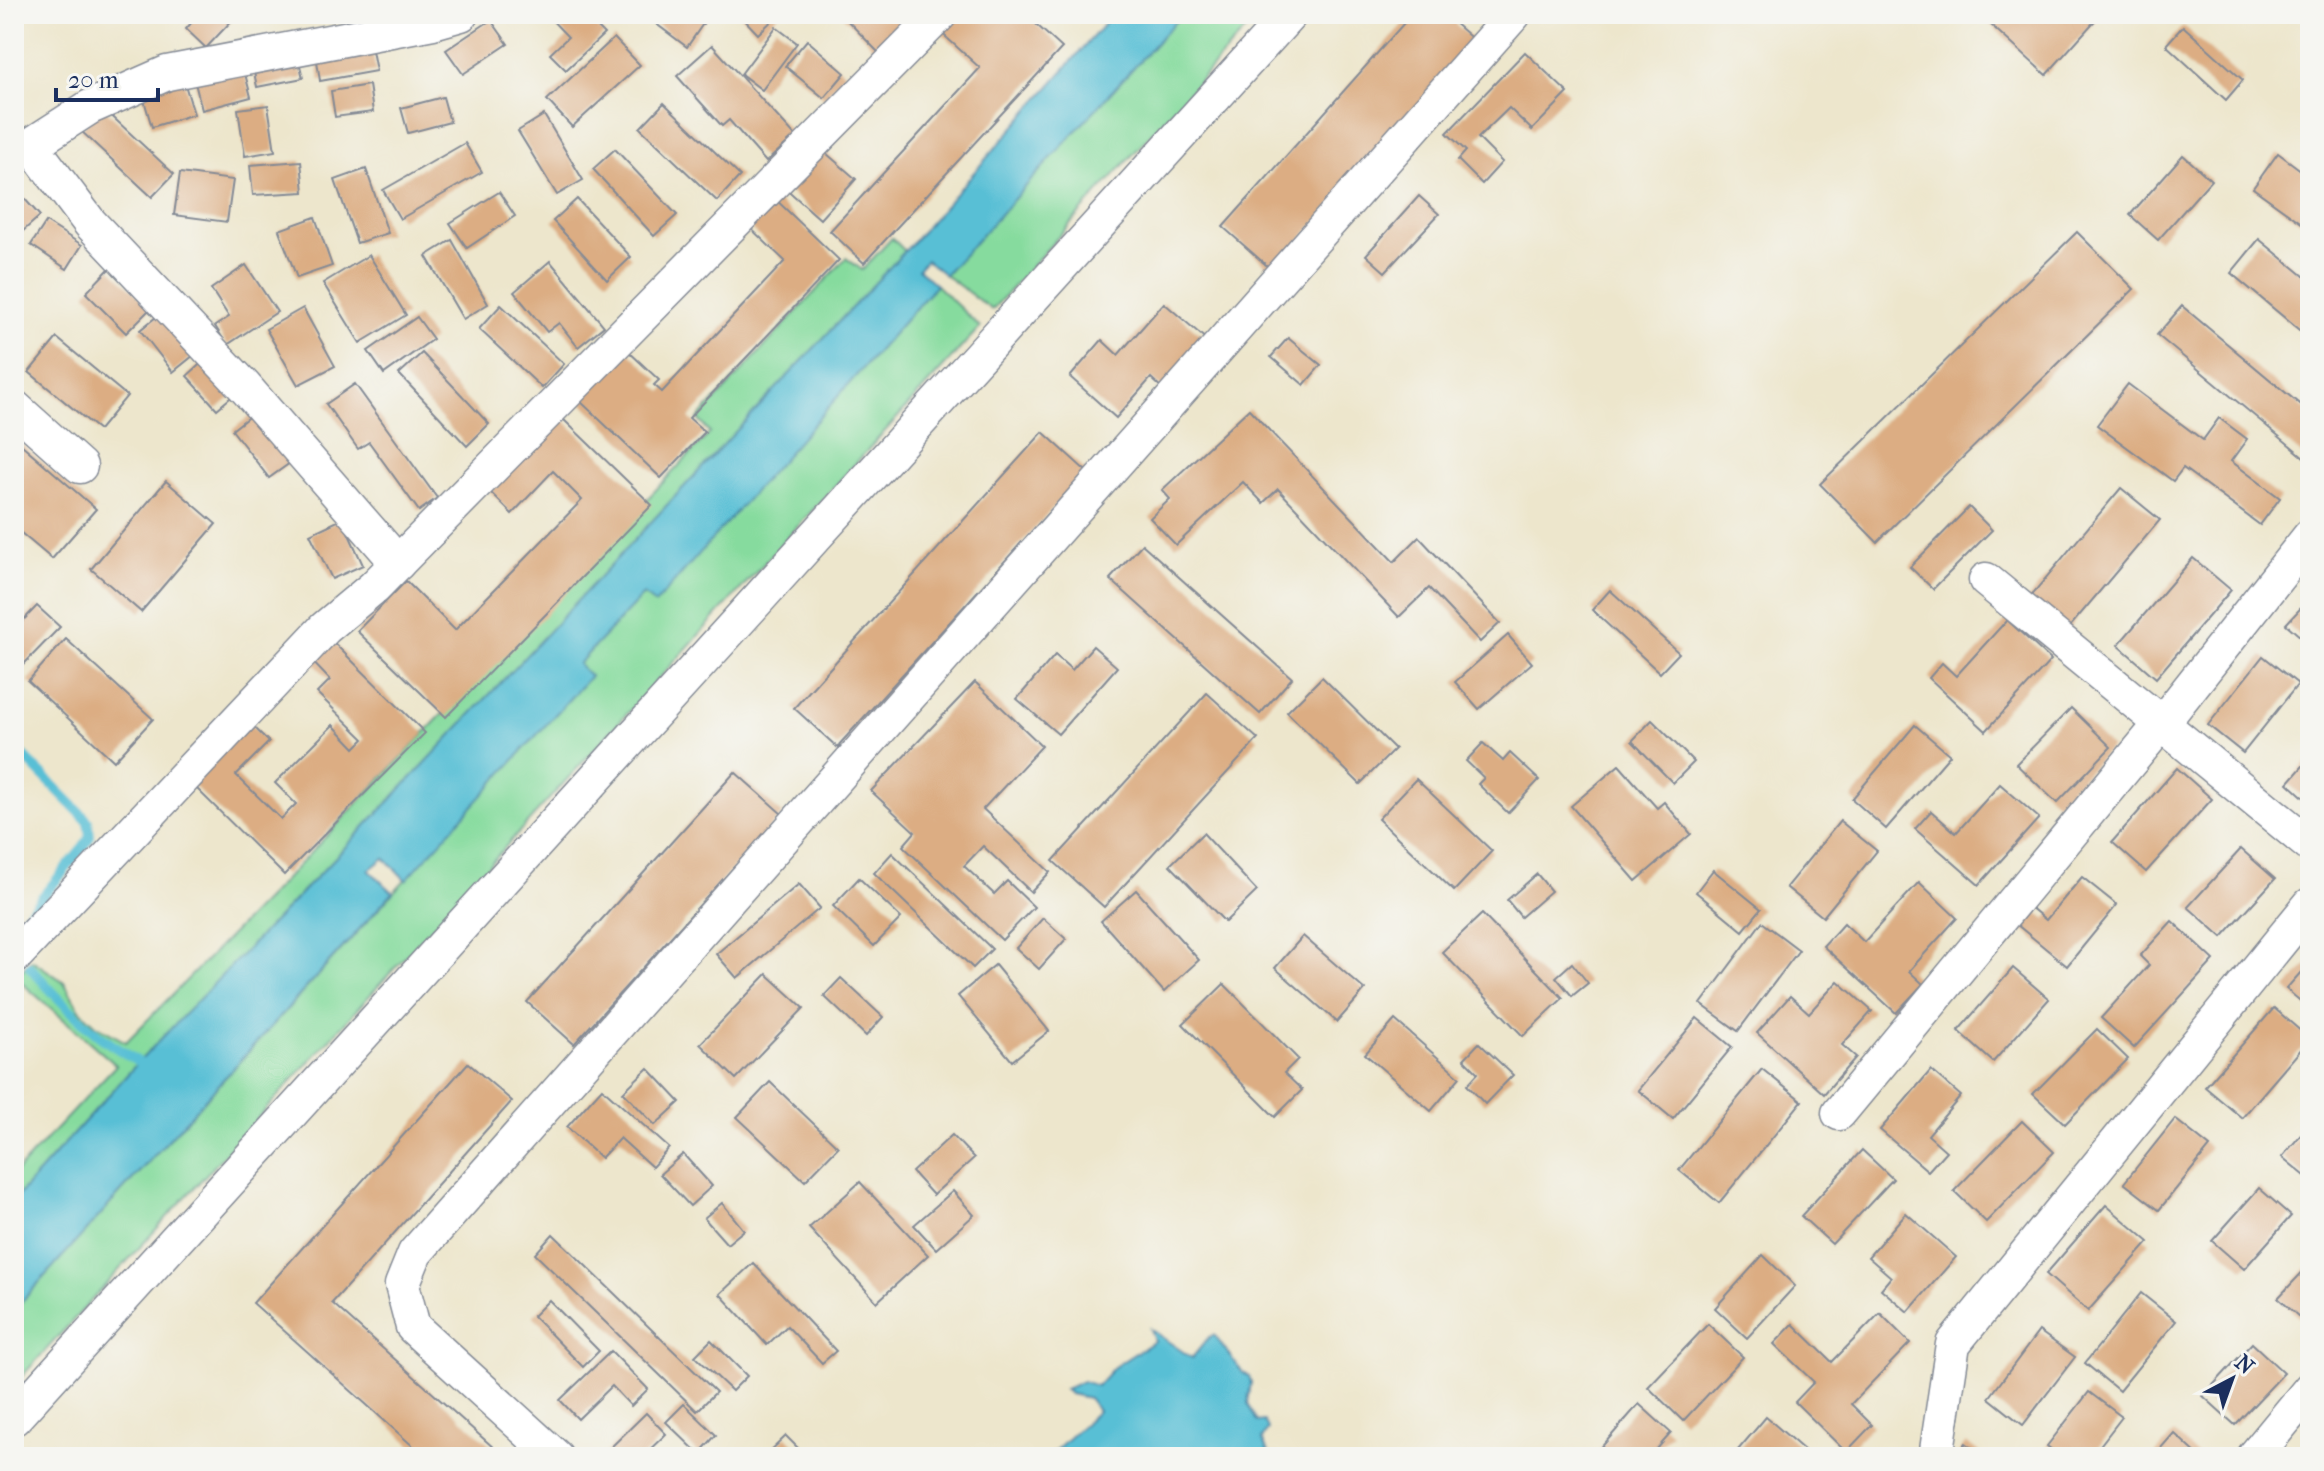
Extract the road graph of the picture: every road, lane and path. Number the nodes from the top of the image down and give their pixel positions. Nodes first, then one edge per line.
1 (461, 14) edge
2 (940, 14) edge
3 (1290, 14) edge
4 (1514, 14) edge
5 (14, 407) edge
6 (80, 466) dead end
7 (2310, 536) edge
8 (398, 563) junction
9 (1986, 580) dead end
10 (2162, 723) junction
11 (2310, 845) edge
12 (2310, 905) edge
13 (14, 957) edge
14 (1839, 1113) dead end
15 (2310, 1389) edge
16 (14, 1418) edge
17 (556, 1457) edge
18 (1936, 1457) edge
19 (2254, 1457) edge

1 - 8 street
2 - 8 street
3 - 16 street
4 - 17 street
5 - 6 street
7 - 10 street
8 - 13 street
9 - 10 street
10 - 11 street
10 - 14 street
12 - 18 street
15 - 19 street

